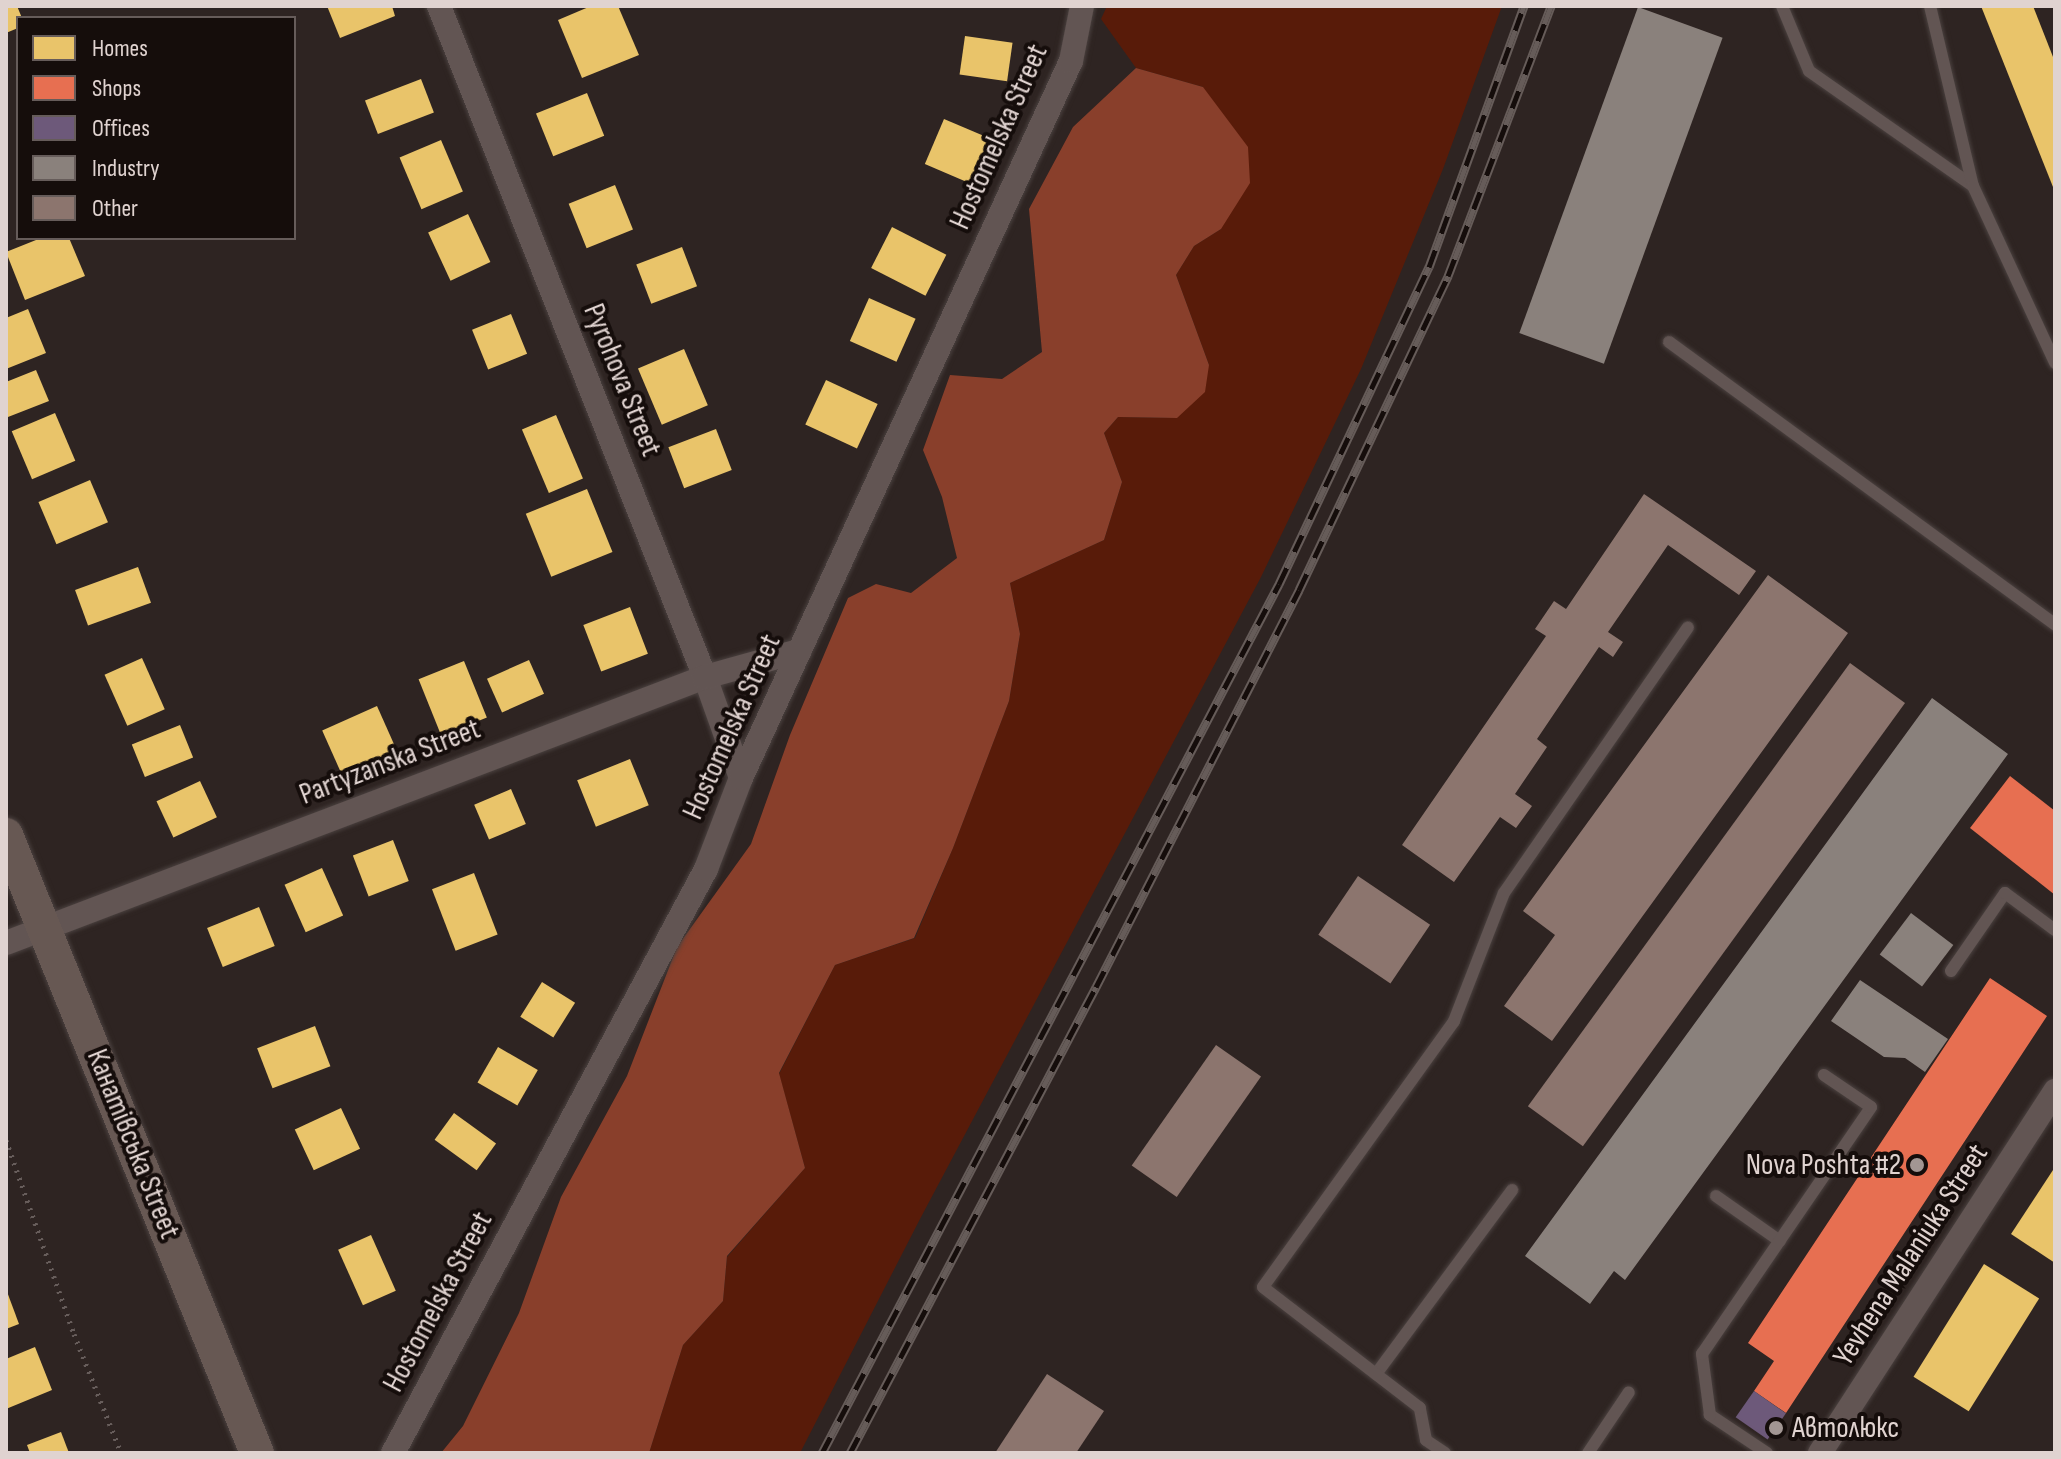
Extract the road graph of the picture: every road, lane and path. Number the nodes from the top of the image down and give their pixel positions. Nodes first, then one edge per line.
1 (439, 6) edge
2 (1082, 6) edge
3 (1782, 6) edge
4 (1930, 6) edge
5 (1973, 186) junction
6 (1669, 342) dead end
7 (2055, 363) edge
8 (2055, 625) edge
9 (1688, 627) dead end
10 (799, 651) junction
11 (705, 677) junction
12 (741, 778) junction
13 (6, 835) edge
14 (44, 927) junction
15 (2055, 930) edge
16 (6, 943) edge
17 (1951, 971) dead end
18 (1824, 1075) dead end
19 (2055, 1091) edge
20 (6, 1140) edge
21 (1512, 1190) dead end
22 (1716, 1196) dead end
23 (1780, 1241) junction
24 (1376, 1374) junction
25 (1629, 1392) dead end
26 (121, 1453) edge
27 (257, 1453) edge
28 (393, 1453) edge
29 (1445, 1453) edge
30 (1588, 1453) edge
31 (1767, 1453) edge
32 (1820, 1453) edge

1 - 11 street, Pyrohova Street
2 - 10 street, Hostomelska Street
3 - 5 lane
4 - 5 lane
5 - 7 lane
6 - 8 lane
9 - 24 lane
10 - 11 street, Partyzanska Street
10 - 12 street, Hostomelska Street
11 - 12 street, Pyrohova Street
11 - 14 street, Partyzanska Street
12 - 28 street, Hostomelska Street
13 - 14 street, Канатівська Street
14 - 16 street, Partyzanska Street
14 - 27 street, Канатівська Street
15 - 17 lane
18 - 23 lane
19 - 32 street, Yevhena Malaniuka Street
20 - 26 path
21 - 24 lane
22 - 23 lane
23 - 31 lane
24 - 29 lane
25 - 30 lane

